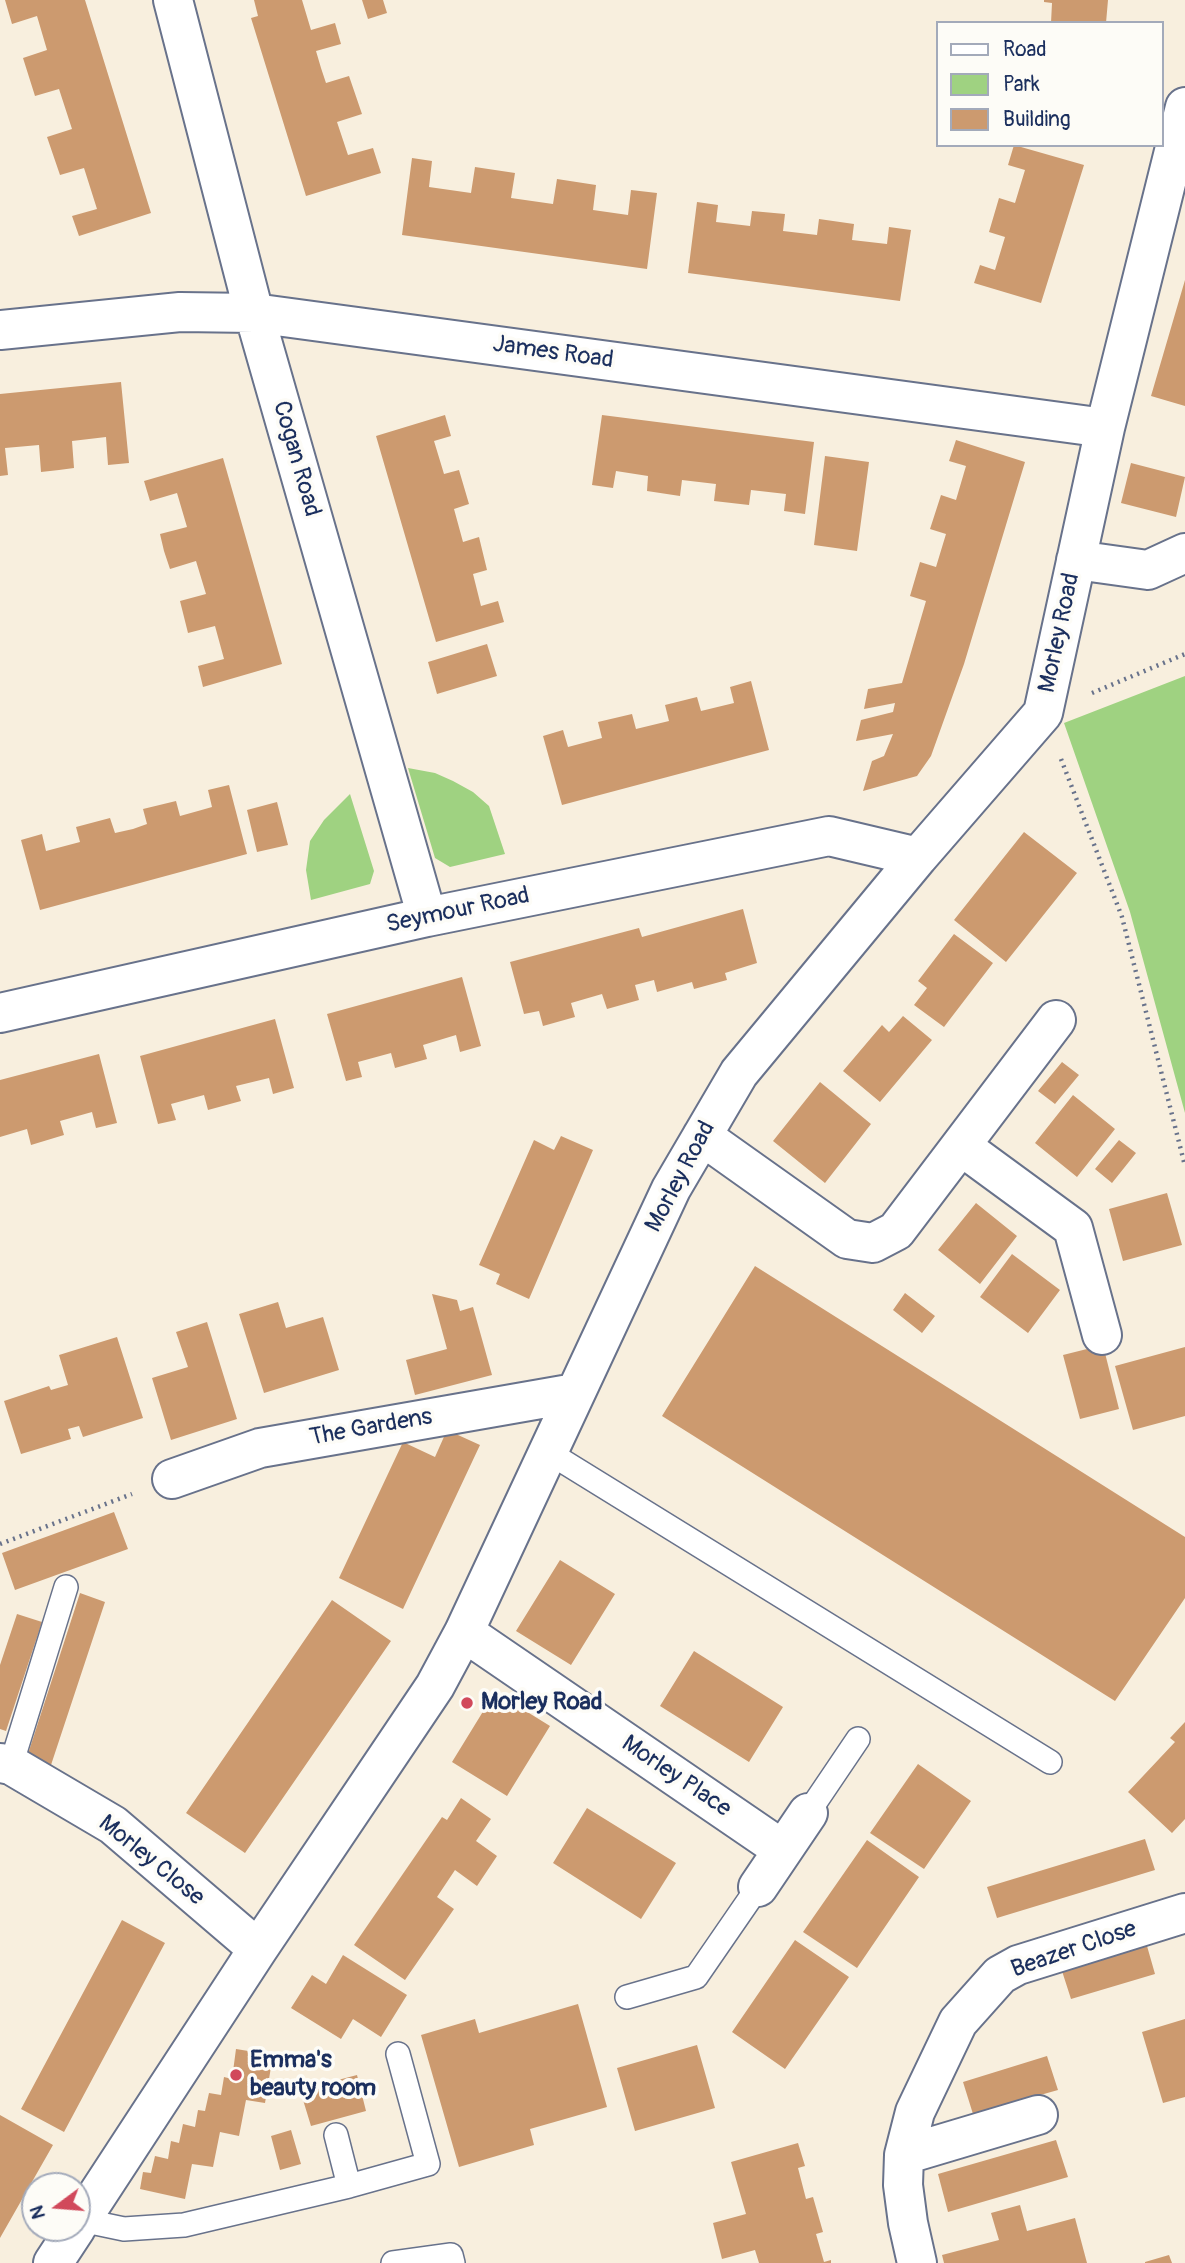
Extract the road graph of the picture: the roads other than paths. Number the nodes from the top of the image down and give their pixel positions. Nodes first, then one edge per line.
1 (173, 0) edge
2 (1185, 107) edge
3 (254, 313) junction
4 (0, 330) edge
5 (1105, 428) junction
6 (1185, 553) edge
7 (1076, 560) junction
8 (918, 857) junction
9 (427, 917) junction
10 (0, 1013) edge
11 (1056, 1020) dead end
12 (702, 1136) junction
13 (961, 1146) junction
14 (1102, 1335) dead end
15 (575, 1393) junction
16 (548, 1452) junction
17 (172, 1479) road end
18 (66, 1587) dead end
19 (464, 1632) junction
20 (858, 1739) dead end
21 (1050, 1762) dead end
22 (5, 1764) edge
23 (808, 1813) joint
24 (783, 1850) junction
25 (758, 1887) joint
26 (1185, 1913) edge
27 (258, 1949) junction
28 (627, 1997) dead end
29 (398, 2054) dead end
30 (1038, 2116) dead end
31 (336, 2135) dead end
32 (904, 2155) junction
33 (349, 2186) junction
34 (91, 2205) edge
35 (91, 2226) edge
36 (67, 2242) edge
37 (53, 2263) edge
38 (393, 2263) edge
39 (453, 2263) edge
40 (917, 2263) edge

1 - 3 street, Cogan Road
2 - 5 street, Morley Road
3 - 4 street, James Road
3 - 5 street, James Road
3 - 9 street, Cogan Road
5 - 7 street, Morley Road
6 - 7 street
7 - 8 street, Morley Road
8 - 9 street, Seymour Road
8 - 12 street, Morley Road
9 - 10 street, Seymour Road
11 - 13 street
12 - 13 street
12 - 15 street, Morley Road
13 - 14 street
15 - 16 street, Morley Road
15 - 17 street, The Gardens
16 - 19 street, Morley Road
16 - 21 lane
18 - 22 lane
19 - 24 street, Morley Place
19 - 27 street, Morley Road
20 - 23 lane
22 - 27 street, Morley Close
23 - 24 street
24 - 25 street
25 - 28 lane
26 - 32 street, Beazer Close
27 - 34 street, Morley Road
29 - 33 lane
30 - 32 street
31 - 33 lane
32 - 40 street, Beazer Close
33 - 35 lane
36 - 37 street, Morley Road
38 - 39 lane

